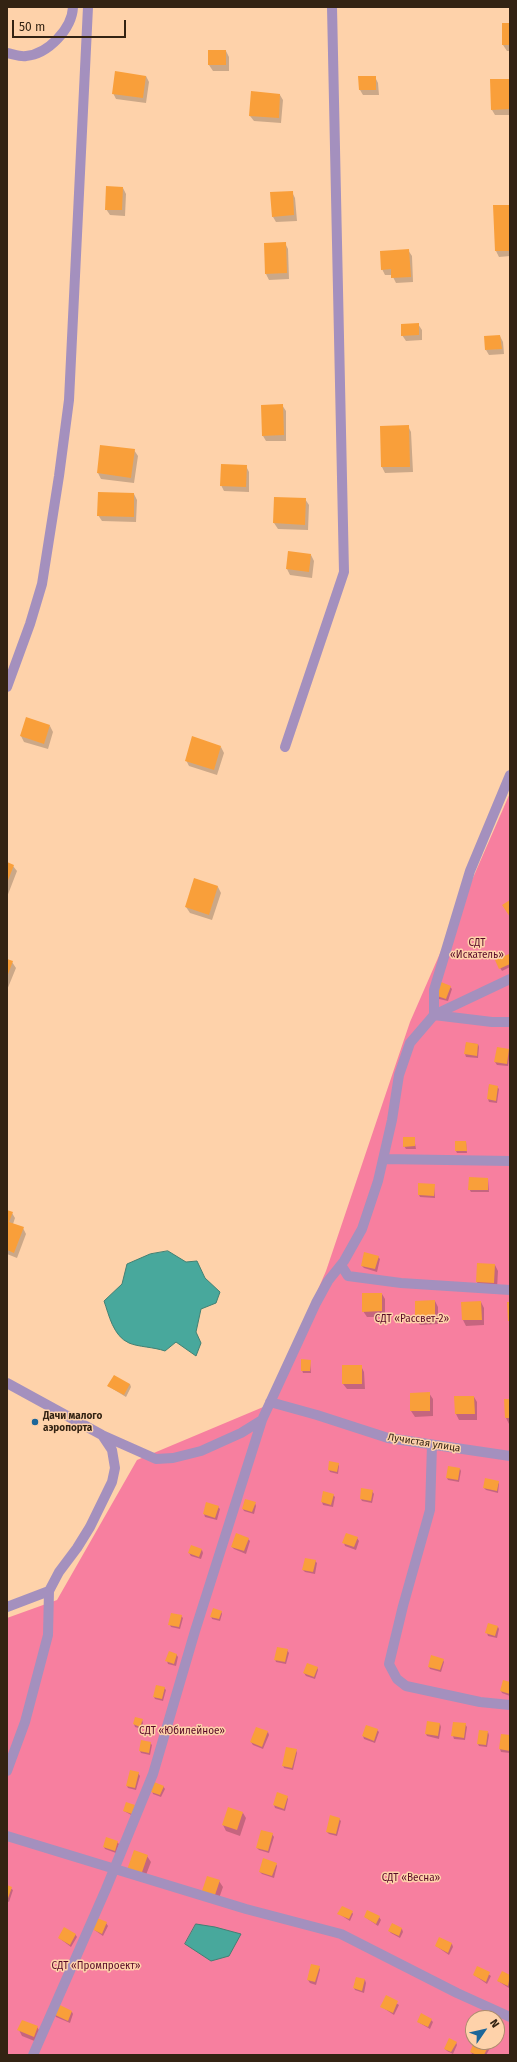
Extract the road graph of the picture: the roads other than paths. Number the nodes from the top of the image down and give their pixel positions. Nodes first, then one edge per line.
1 (73, 7) edge
2 (88, 7) edge
3 (332, 7) edge
4 (7, 52) edge
5 (7, 686) edge
6 (285, 747) dead end
7 (510, 775) edge
8 (510, 978) edge
9 (434, 1015) junction
10 (510, 1022) edge
11 (383, 1159) junction
12 (510, 1161) edge
13 (341, 1265) junction
14 (510, 1290) edge
15 (7, 1383) edge
16 (270, 1402) junction
17 (262, 1420) junction
18 (102, 1435) junction
19 (432, 1445) junction
20 (510, 1456) edge
21 (49, 1591) junction
22 (7, 1607) edge
23 (510, 1705) edge
24 (7, 1771) edge
25 (7, 1836) edge
26 (115, 1868) junction
27 (510, 2017) edge
28 (33, 2055) edge

1 - 4 street
2 - 5 street
3 - 6 street
7 - 9 street
8 - 9 street
9 - 10 street
9 - 11 street
11 - 12 street
11 - 13 street
13 - 14 street
13 - 16 street
15 - 18 street
16 - 17 street
16 - 19 street, Лучистая улица
17 - 18 street
17 - 26 street
18 - 21 street
19 - 20 street, Лучистая улица
19 - 23 street
21 - 22 street
21 - 24 street
25 - 26 street
26 - 27 street
26 - 28 street

